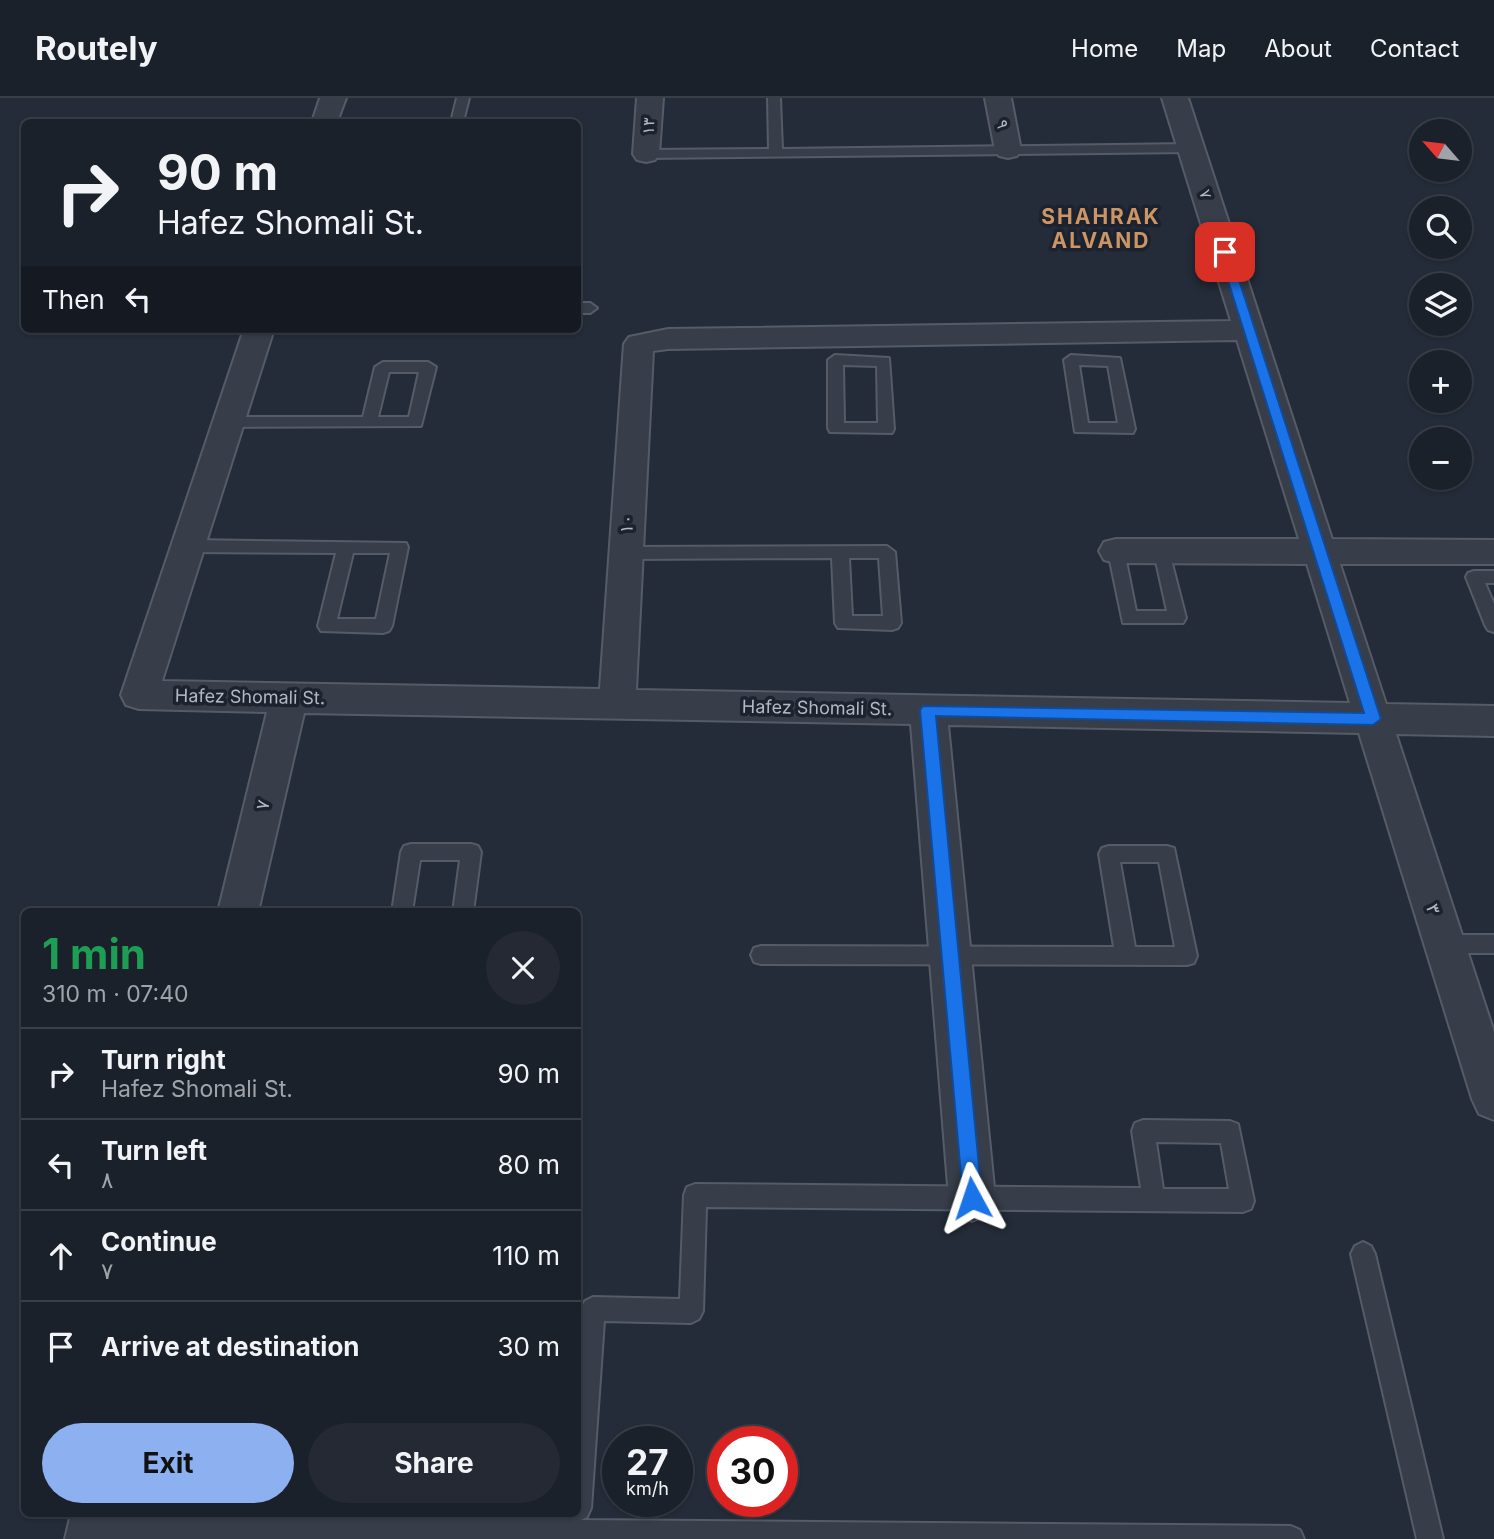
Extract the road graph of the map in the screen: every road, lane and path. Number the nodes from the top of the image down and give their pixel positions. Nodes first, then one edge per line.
1 (333, 98) edge
2 (463, 98) edge
3 (650, 98) edge
4 (774, 98) edge
5 (999, 98) edge
6 (1175, 98) edge
7 (326, 119) edge
8 (458, 119) edge
9 (1191, 148) junction
10 (1008, 150) junction
11 (776, 152) junction
12 (646, 154) joint
13 (1250, 330) junction
14 (258, 333) edge
15 (1094, 347) junction
16 (862, 348) junction
17 (229, 422) junction
18 (369, 422) junction
19 (189, 546) junction
20 (346, 547) junction
21 (1116, 551) joint
22 (840, 552) junction
23 (1162, 552) junction
24 (1321, 552) junction
25 (626, 553) junction
26 (1493, 561) edge
27 (1494, 625) edge
28 (289, 697) junction
29 (617, 704) junction
30 (928, 710) junction
31 (1373, 719) junction
32 (1494, 721) edge
33 (239, 908) edge
34 (403, 908) edge
35 (464, 908) edge
36 (1444, 944) junction
37 (1494, 944) edge
38 (761, 955) dead end
39 (950, 955) junction
40 (1126, 955) junction
41 (1494, 1099) edge
42 (972, 1198) junction
43 (1154, 1201) junction
44 (1363, 1254) dead end
45 (581, 1460) edge
46 (576, 1523) edge
47 (94, 1527) edge
48 (1291, 1539) edge
49 (1430, 1539) edge

1 - 7 street
2 - 8 lane
3 - 12 street, ۱۳
4 - 11 lane
5 - 10 street, ۹
6 - 9 street, ۷
9 - 10 lane
9 - 13 street, ۷
10 - 11 lane
11 - 12 lane
13 - 15 street
13 - 24 street, ۷
14 - 17 street
15 - 15 lane
15 - 16 street
16 - 16 lane
16 - 25 street, ۱۰
17 - 18 lane
17 - 19 street
18 - 18 lane
19 - 20 lane
19 - 28 street, Hafez Shomali St.
20 - 20 lane
21 - 23 street
21 - 23 lane
22 - 22 lane
22 - 25 lane
23 - 24 street
24 - 26 street
24 - 31 street, ۳
25 - 29 street, ۱۰
26 - 27 lane
28 - 29 street, Hafez Shomali St.
28 - 33 street, ۷
29 - 30 street, Hafez Shomali St.
30 - 31 street, Hafez Shomali St.
30 - 39 street
31 - 32 street, Hafez Shomali St.
31 - 36 street, ۳
34 - 35 lane
36 - 37 lane
36 - 41 street, ۳
38 - 39 lane
39 - 40 lane
39 - 42 street
40 - 40 lane
42 - 43 lane
42 - 45 lane
43 - 43 lane
44 - 49 lane
46 - 47 lane
46 - 48 lane

